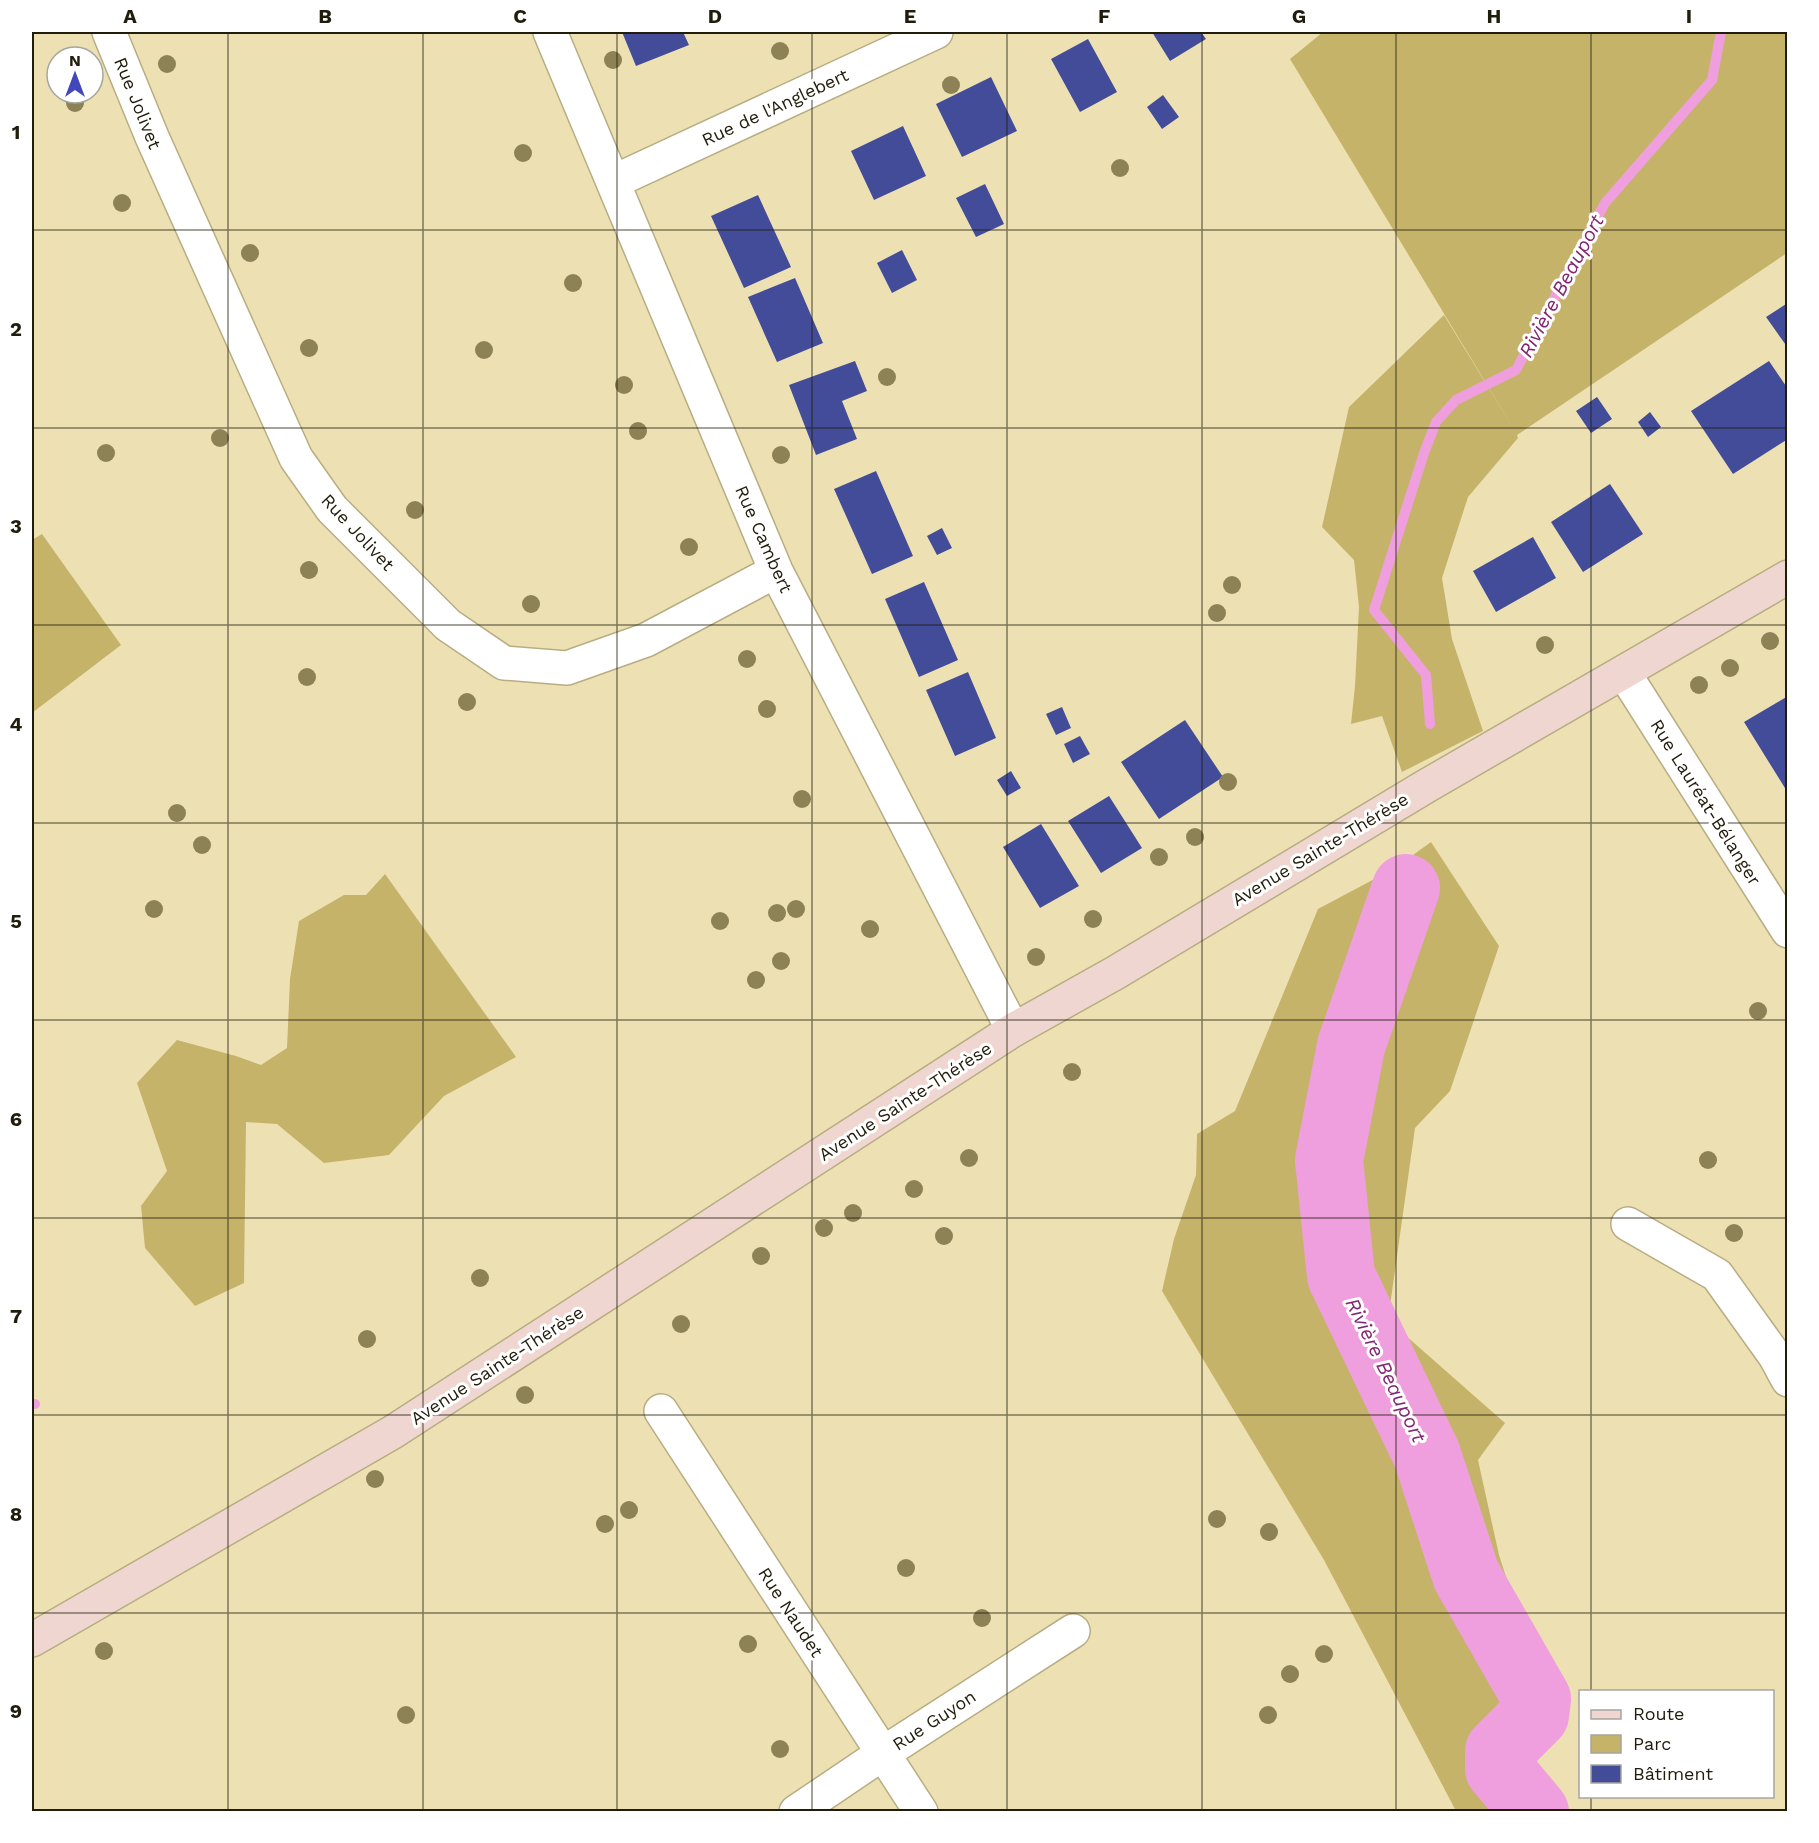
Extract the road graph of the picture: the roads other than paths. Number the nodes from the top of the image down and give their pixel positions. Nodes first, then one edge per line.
1 (109, 32) edge
2 (550, 32) edge
3 (936, 32) edge
4 (613, 182) junction
5 (776, 571) junction
6 (1788, 577) edge
7 (1624, 673) junction
8 (1788, 932) edge
9 (1013, 1030) junction
10 (1628, 1224) dead end
11 (1788, 1380) edge
12 (662, 1411) dead end
13 (1073, 1631) dead end
14 (32, 1640) edge
15 (882, 1754) junction
16 (796, 1812) edge
17 (921, 1812) edge

1 - 5 street, Rue Jolivet
2 - 4 street, Rue Cambert
3 - 4 street, Rue de l'Anglebert
4 - 5 street, Rue Cambert
5 - 9 street, Rue Cambert
6 - 7 street, Avenue Sainte-Thérèse
7 - 8 street, Rue Lauréat-Bélanger
7 - 9 street, Avenue Sainte-Thérèse
9 - 14 street, Avenue Sainte-Thérèse
10 - 11 street
12 - 15 street, Rue Naudet
13 - 15 street, Rue Guyon
15 - 16 street, Rue Guyon
15 - 17 street, Rue Naudet

